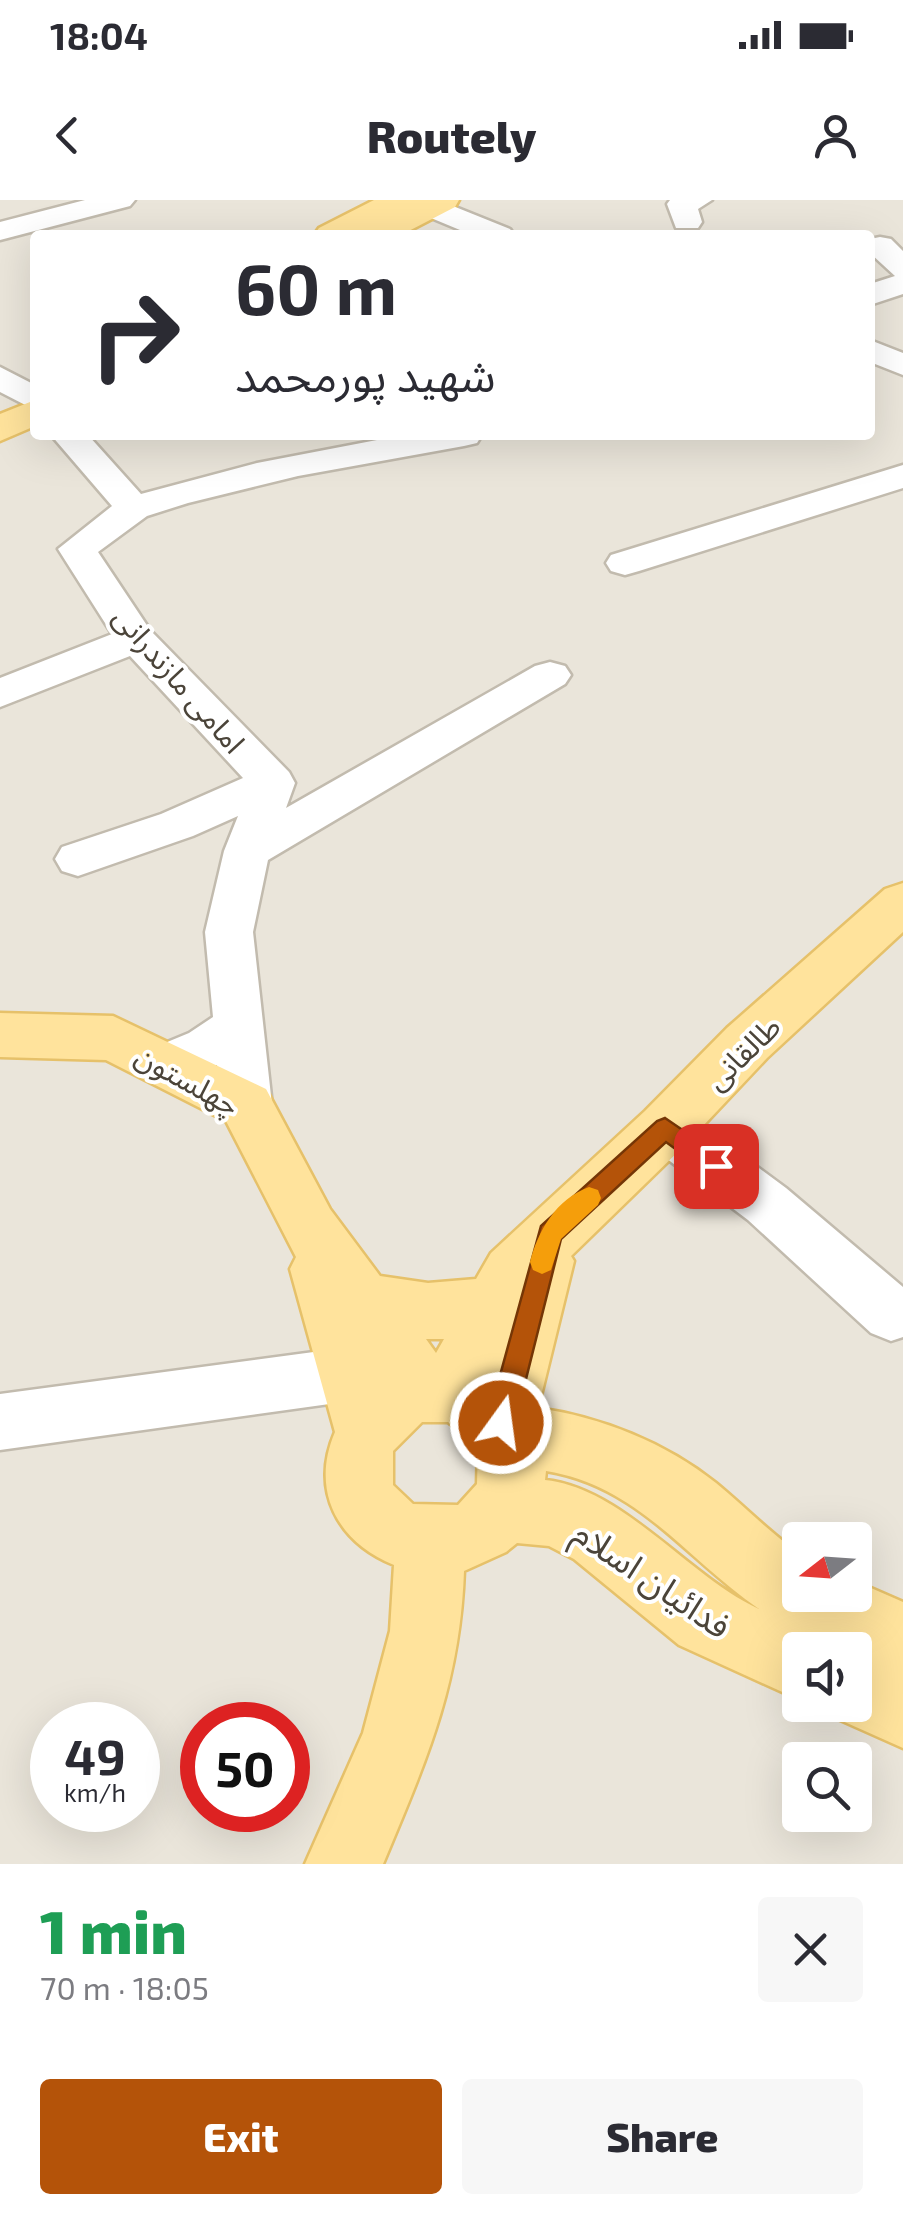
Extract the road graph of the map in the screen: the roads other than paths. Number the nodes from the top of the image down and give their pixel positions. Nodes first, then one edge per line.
1 (120, 200) edge
2 (424, 202) edge
3 (345, 230) edge
4 (383, 230) edge
5 (501, 230) edge
6 (0, 231) edge
7 (880, 246) dead end
8 (903, 268) edge
9 (903, 284) edge
10 (875, 293) edge
11 (875, 352) edge
12 (903, 365) edge
13 (22, 396) edge
14 (0, 429) edge
15 (73, 440) edge
16 (433, 440) edge
17 (903, 476) edge
18 (134, 508) junction
19 (625, 563) dead end
20 (136, 639) junction
21 (550, 675) dead end
22 (0, 692) edge
23 (273, 782) junction
24 (247, 851) junction
25 (78, 860) dead end
26 (903, 902) edge
27 (238, 1025) junction
28 (0, 1035) edge
29 (166, 1064) junction
30 (246, 1105) junction
31 (665, 1128) junction
32 (309, 1227) junction
33 (550, 1234) junction
34 (360, 1299) junction
35 (496, 1304) junction
36 (903, 1312) edge
37 (359, 1402) junction
38 (471, 1411) junction
39 (0, 1422) edge
40 (502, 1508) junction
41 (430, 1544) junction
42 (782, 1584) edge
43 (843, 1612) edge
44 (903, 1638) edge
45 (782, 1656) edge
46 (872, 1697) edge
47 (903, 1711) edge
48 (344, 1864) edge

1 - 6 street
2 - 3 main road
2 - 4 main road
2 - 5 street
7 - 8 street
9 - 10 street
11 - 12 street
13 - 14 main road
15 - 18 street
16 - 18 street
17 - 19 street
18 - 20 street, امامی مازندرانی
20 - 22 street
20 - 23 street, امامی مازندرانی
21 - 24 street
23 - 24 street
23 - 25 street
24 - 27 street
26 - 31 main road, طالقانی
27 - 29 street
27 - 30 street
28 - 29 main road, چهلستون
29 - 30 main road, چهلستون
30 - 32 main road, چهلستون
31 - 33 main road, طالقانی
31 - 36 street
32 - 34 main road, چهلستون
32 - 37 main road, چهلستون
33 - 35 main road, طالقانی
33 - 38 main road
34 - 35 main road
34 - 38 main road, چهلستون
35 - 38 main road, طالقانی
37 - 38 main road
37 - 39 street
37 - 41 main road
38 - 40 main road
38 - 42 main road, فدائیان اسلام
40 - 41 main road
40 - 45 main road, فدائیان اسلام
41 - 48 main road
43 - 44 main road, فدائیان اسلام
46 - 47 main road

